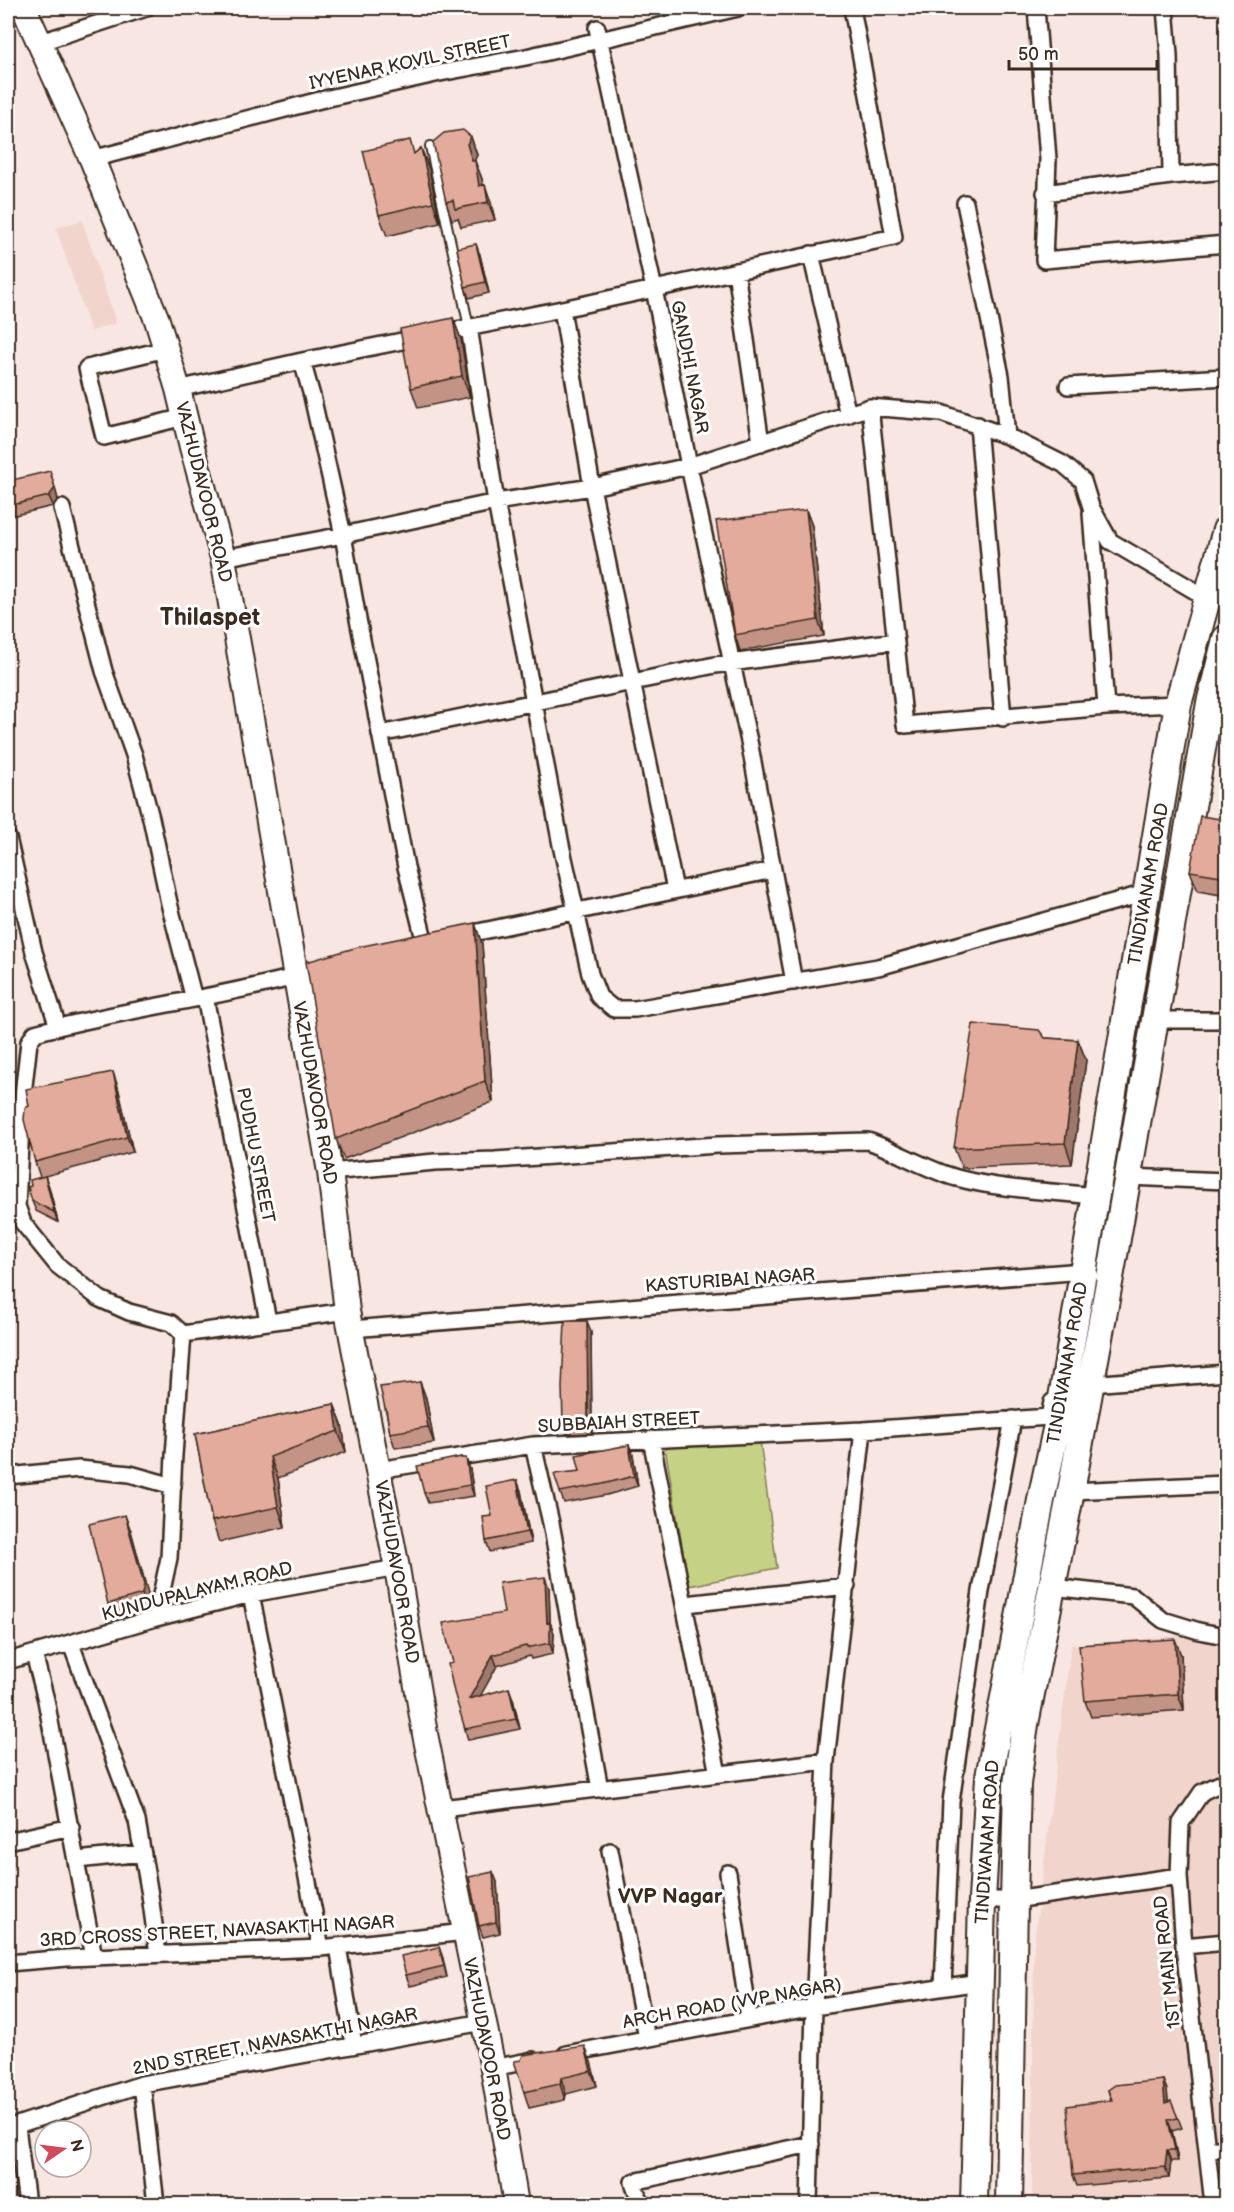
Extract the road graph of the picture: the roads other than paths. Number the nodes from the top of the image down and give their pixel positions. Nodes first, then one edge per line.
1 (24, 8) edge
2 (146, 8) edge
3 (737, 8) edge
4 (852, 8) edge
5 (1036, 8) edge
6 (1165, 8) edge
7 (8, 12) edge
8 (599, 34) junction
9 (41, 42) junction
10 (430, 146) dead end
11 (92, 159) junction
12 (1227, 171) edge
13 (1172, 176) junction
14 (1046, 193) junction
15 (965, 203) dead end
16 (1227, 244) edge
17 (811, 254) junction
18 (736, 271) junction
19 (654, 289) junction
20 (562, 309) junction
21 (469, 327) junction
22 (166, 349) junction
23 (302, 361) junction
24 (1227, 377) edge
25 (1068, 386) dead end
26 (178, 389) junction
27 (870, 407) junction
28 (848, 415) junction
29 (184, 417) junction
30 (978, 425) junction
31 (1007, 436) junction
32 (761, 443) junction
33 (689, 466) junction
34 (592, 487) junction
35 (496, 502) junction
36 (1091, 507) junction
37 (62, 508) dead end
38 (1227, 530) edge
39 (343, 535) junction
40 (223, 558) junction
41 (1207, 598) junction
42 (896, 640) junction
43 (1225, 648) edge
44 (731, 663) junction
45 (632, 682) junction
46 (535, 702) junction
47 (1178, 704) junction
48 (1106, 707) junction
49 (1003, 718) junction
50 (380, 734) junction
51 (8, 838) edge
52 (773, 870) junction
53 (675, 890) junction
54 (1146, 893) junction
55 (576, 910) junction
56 (435, 941) junction
57 (406, 948) edge
58 (305, 974) junction
59 (794, 982) junction
60 (200, 998) junction
61 (1156, 1020) junction
62 (1227, 1020) edge
63 (58, 1027) junction
64 (330, 1172) junction
65 (1128, 1177) junction
66 (1227, 1181) edge
67 (1095, 1196) junction
68 (12, 1207) edge
69 (1079, 1272) junction
70 (1109, 1281) junction
71 (349, 1320) junction
72 (268, 1321) junction
73 (183, 1334) junction
74 (1227, 1373) edge
75 (1091, 1384) junction
76 (1013, 1419) junction
77 (863, 1430) junction
78 (651, 1439) junction
79 (533, 1445) junction
80 (378, 1470) junction
81 (8, 1476) edge
82 (1227, 1484) edge
83 (173, 1486) junction
84 (1071, 1491) junction
85 (398, 1568) junction
86 (847, 1586) junction
87 (1052, 1587) junction
88 (251, 1594) junction
89 (686, 1604) junction
90 (156, 1618) junction
91 (1227, 1636) edge
92 (71, 1644) junction
93 (34, 1654) junction
94 (8, 1661) edge
95 (826, 1761) junction
96 (718, 1774) junction
97 (1227, 1781) edge
98 (600, 1789) junction
99 (442, 1808) junction
100 (70, 1827) junction
101 (8, 1841) edge
102 (610, 1851) dead end
103 (143, 1853) junction
104 (76, 1860) junction
105 (728, 1873) dead end
106 (1179, 1876) junction
107 (982, 1900) junction
108 (1014, 1900) junction
109 (465, 1932) junction
110 (1227, 1941) edge
111 (338, 1946) junction
112 (1184, 1946) junction
113 (321, 1948) junction
114 (158, 1954) junction
115 (94, 1957) junction
116 (8, 1963) edge
117 (979, 1982) junction
118 (943, 1988) junction
119 (814, 2007) junction
120 (749, 2019) junction
121 (483, 2022) junction
122 (647, 2038) junction
123 (354, 2045) junction
124 (493, 2068) junction
125 (142, 2084) junction
126 (12, 2127) edge
127 (811, 2144) junction
128 (1227, 2148) edge
129 (1208, 2150) junction
130 (27, 2205) edge
131 (156, 2205) edge
132 (516, 2205) edge
133 (640, 2205) edge
134 (809, 2205) edge
135 (974, 2205) edge
136 (1009, 2205) edge
137 (1213, 2205) edge

1 - 7 street
1 - 9 main road, VAZHUDAVOOR ROAD
2 - 9 street
3 - 8 street, IYYENAR KOVIL STREET
4 - 17 street
5 - 14 street
6 - 13 street
8 - 11 street, IYYENAR KOVIL STREET
8 - 19 street
9 - 11 main road, VAZHUDAVOOR ROAD
10 - 21 lane
11 - 22 main road, VAZHUDAVOOR ROAD
12 - 13 street
13 - 14 street
14 - 16 street
15 - 31 street
17 - 18 street
17 - 28 street
18 - 19 street
18 - 32 street
19 - 20 street, GANDHI NAGAR
19 - 33 street, GANDHI NAGAR
20 - 21 street, GANDHI NAGAR
20 - 34 street
21 - 23 street, GANDHI NAGAR
21 - 35 street
22 - 26 main road, VAZHUDAVOOR ROAD
22 - 29 street
23 - 26 street, GANDHI NAGAR
23 - 39 street
24 - 25 street
26 - 29 main road, VAZHUDAVOOR ROAD
27 - 28 street
27 - 30 street
27 - 42 street
28 - 32 street
29 - 40 main road, VAZHUDAVOOR ROAD
30 - 31 street
30 - 49 street
31 - 36 street
32 - 33 street
33 - 34 street
33 - 44 street, GANDHI NAGAR
34 - 35 street
34 - 45 street
35 - 39 street
35 - 46 street
36 - 41 street
36 - 48 street
37 - 60 street, PUDHU STREET
38 - 41 highway, TINDIVANAM ROAD
39 - 40 street
39 - 50 street
40 - 58 main road, VAZHUDAVOOR ROAD
41 - 47 highway, TINDIVANAM ROAD
42 - 44 street
42 - 49 street
43 - 61 highway
44 - 45 street
44 - 52 street, GANDHI NAGAR
45 - 46 street
45 - 53 street
46 - 50 street
46 - 55 street
47 - 48 street
47 - 54 highway, TINDIVANAM ROAD
48 - 49 street
50 - 56 street
51 - 63 street
52 - 53 street
52 - 59 street, GANDHI NAGAR
53 - 55 street
54 - 59 street
54 - 67 highway, TINDIVANAM ROAD
55 - 56 street
55 - 59 street
56 - 57 street
58 - 60 street
58 - 64 main road, VAZHUDAVOOR ROAD
60 - 63 street
60 - 72 street, PUDHU STREET
61 - 62 street
61 - 65 highway
63 - 68 street
64 - 67 street
64 - 71 main road, VAZHUDAVOOR ROAD
65 - 66 street
65 - 70 highway
67 - 69 highway, TINDIVANAM ROAD
68 - 73 street
69 - 70 street, KASTURIBAI NAGAR
69 - 71 street, KASTURIBAI NAGAR
69 - 76 street, SUBBAIAH STREET
69 - 107 highway, TINDIVANAM ROAD
70 - 75 highway
71 - 72 street, KASTURIBAI NAGAR
71 - 80 main road, VAZHUDAVOOR ROAD
72 - 73 street, KASTURIBAI NAGAR
73 - 83 street
74 - 75 street
75 - 84 highway
76 - 77 street, SUBBAIAH STREET
76 - 118 street
77 - 78 street, SUBBAIAH STREET
77 - 86 street
78 - 79 street, SUBBAIAH STREET
78 - 89 street
79 - 80 street, SUBBAIAH STREET
79 - 98 street
80 - 85 main road, VAZHUDAVOOR ROAD
81 - 83 street
82 - 84 street
83 - 90 street
84 - 87 highway
85 - 88 street, KUNDUPALAYAM ROAD
85 - 99 main road, VAZHUDAVOOR ROAD
86 - 89 street
86 - 95 street
87 - 91 street
87 - 108 highway
88 - 90 street, KUNDUPALAYAM ROAD
88 - 113 street
89 - 96 street
90 - 92 street, KUNDUPALAYAM ROAD
92 - 93 street, KUNDUPALAYAM ROAD
92 - 103 street
93 - 94 street, KUNDUPALAYAM ROAD
93 - 100 street
95 - 96 street
95 - 119 street
96 - 98 street
97 - 106 street
98 - 99 street
99 - 109 main road, VAZHUDAVOOR ROAD
100 - 101 street
100 - 104 street
102 - 122 street
103 - 104 street
103 - 114 street
104 - 115 street
105 - 120 street
106 - 108 street, 1ST MAIN ROAD
106 - 112 street, 1ST MAIN ROAD
107 - 108 street, 1ST MAIN ROAD
107 - 117 highway, TINDIVANAM ROAD
108 - 136 highway
109 - 111 street, 3RD CROSS STREET, NAVASAKTHI NAGAR
109 - 121 main road, VAZHUDAVOOR ROAD
110 - 112 street
111 - 113 street, 3RD CROSS STREET, NAVASAKTHI NAGAR
111 - 123 street
112 - 129 street, 1ST MAIN ROAD
113 - 114 street, 3RD CROSS STREET, NAVASAKTHI NAGAR
114 - 115 street, 3RD CROSS STREET, NAVASAKTHI NAGAR
115 - 116 street, 3RD CROSS STREET, NAVASAKTHI NAGAR
117 - 118 street, ARCH ROAD (VVP NAGAR)
117 - 135 highway, TINDIVANAM ROAD
118 - 119 street, ARCH ROAD (VVP NAGAR)
119 - 120 street, ARCH ROAD (VVP NAGAR)
119 - 127 street
120 - 122 street, ARCH ROAD (VVP NAGAR)
121 - 123 street, 2ND STREET, NAVASAKTHI NAGAR
121 - 124 main road, VAZHUDAVOOR ROAD
122 - 124 street, ARCH ROAD (VVP NAGAR)
123 - 125 street, 2ND STREET, NAVASAKTHI NAGAR
124 - 132 main road, VAZHUDAVOOR ROAD
125 - 126 street, 2ND STREET, NAVASAKTHI NAGAR
125 - 131 street
126 - 130 street
127 - 133 street
127 - 134 street
128 - 129 street
129 - 137 street, 1ST MAIN ROAD

